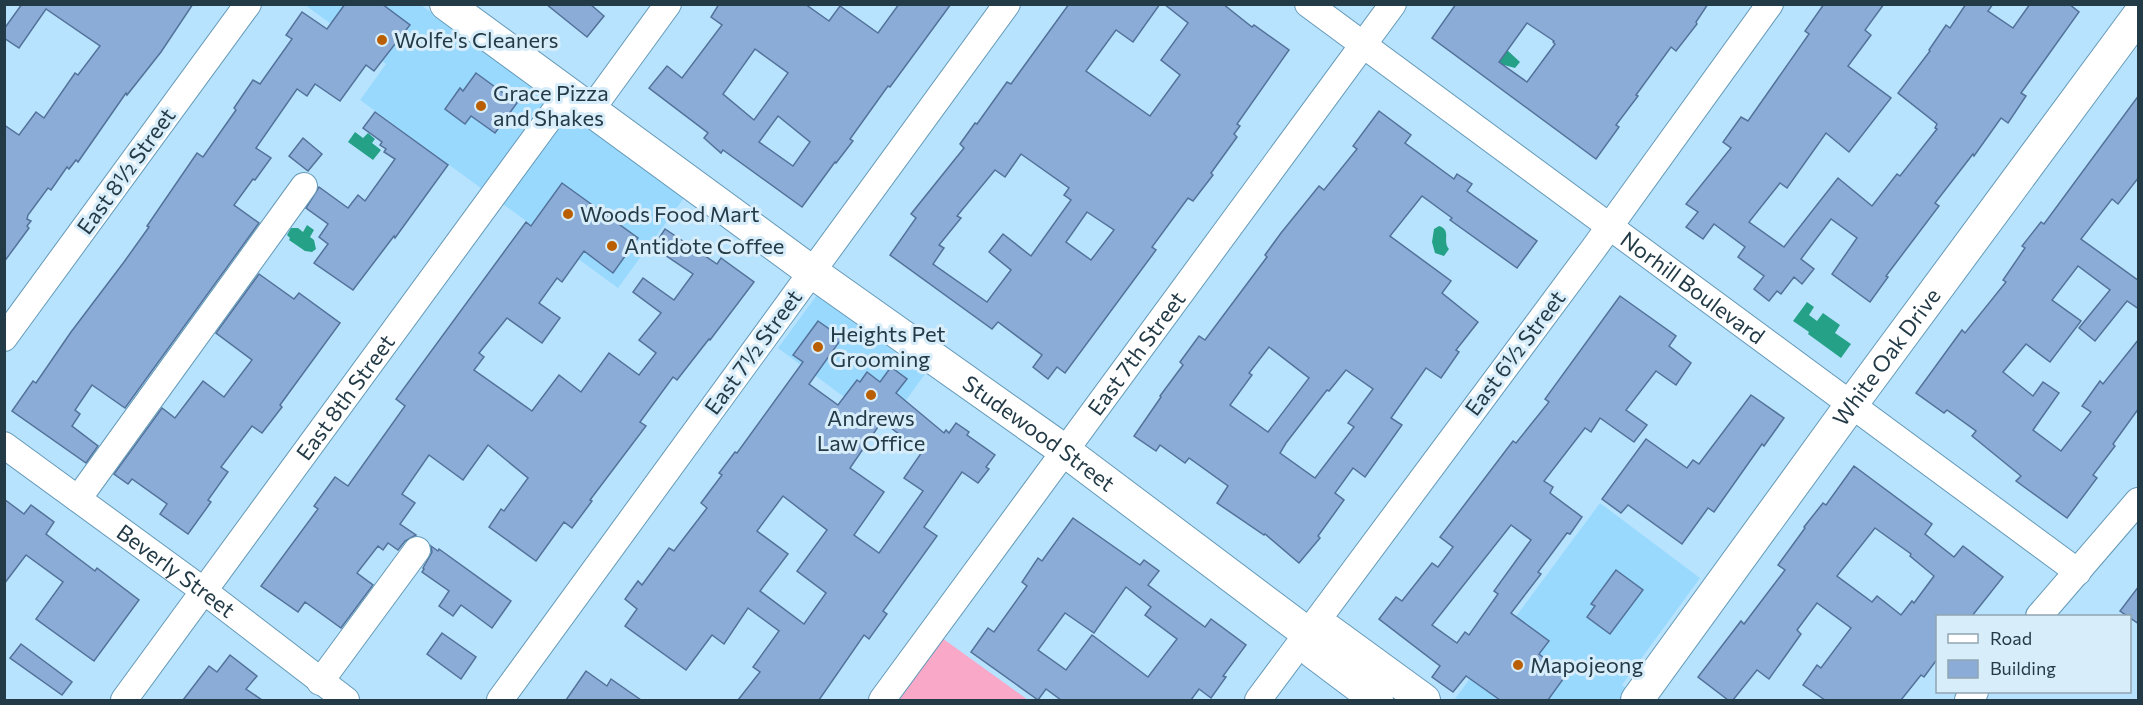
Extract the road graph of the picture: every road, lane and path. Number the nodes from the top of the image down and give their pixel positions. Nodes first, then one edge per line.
1 (248, 4) edge
2 (446, 4) edge
3 (668, 4) edge
4 (1007, 4) edge
5 (1308, 4) edge
6 (1393, 4) edge
7 (1770, 4) edge
8 (2139, 15) edge
9 (1363, 45) junction
10 (579, 101) junction
11 (304, 186) dead end
12 (1609, 227) junction
13 (812, 272) junction
14 (4, 338) edge
15 (1851, 405) junction
16 (4, 445) edge
17 (1065, 451) junction
18 (78, 499) junction
19 (2139, 501) edge
20 (417, 550) dead end
21 (2078, 572) junction
22 (204, 591) junction
23 (2040, 615) edge
24 (1307, 633) junction
25 (320, 682) junction
26 (124, 700) edge
27 (346, 700) edge
28 (500, 700) edge
29 (882, 700) edge
30 (1258, 700) edge
31 (1377, 700) edge
32 (1424, 700) edge
33 (1637, 700) edge

1 - 14 street, East 8½ Street
2 - 10 main road, Studewood Street
3 - 10 street, East 8th Street
4 - 13 street, East 7½ Street
5 - 9 street, Norhill Boulevard
6 - 9 street, East 7th Street
7 - 12 street, East 6½ Street
8 - 15 main road, White Oak Drive
9 - 12 street, Norhill Boulevard
9 - 17 street, East 7th Street
10 - 13 main road, Studewood Street
10 - 22 street, East 8th Street
11 - 18 street
12 - 15 street, Norhill Boulevard
12 - 24 street, East 6½ Street
13 - 17 main road, Studewood Street
13 - 28 street, East 7½ Street
15 - 21 street, Norhill Boulevard
15 - 33 main road, White Oak Drive
16 - 18 street, Beverly Street
17 - 24 main road, Studewood Street
17 - 29 street, East 7th Street
18 - 22 street, Beverly Street
19 - 21 street
20 - 25 street
21 - 23 street
22 - 25 street, Beverly Street
22 - 26 street, East 8th Street
24 - 30 street, East 6½ Street
24 - 31 main road, Studewood Street
24 - 32 main road
25 - 27 street, Beverly Street

